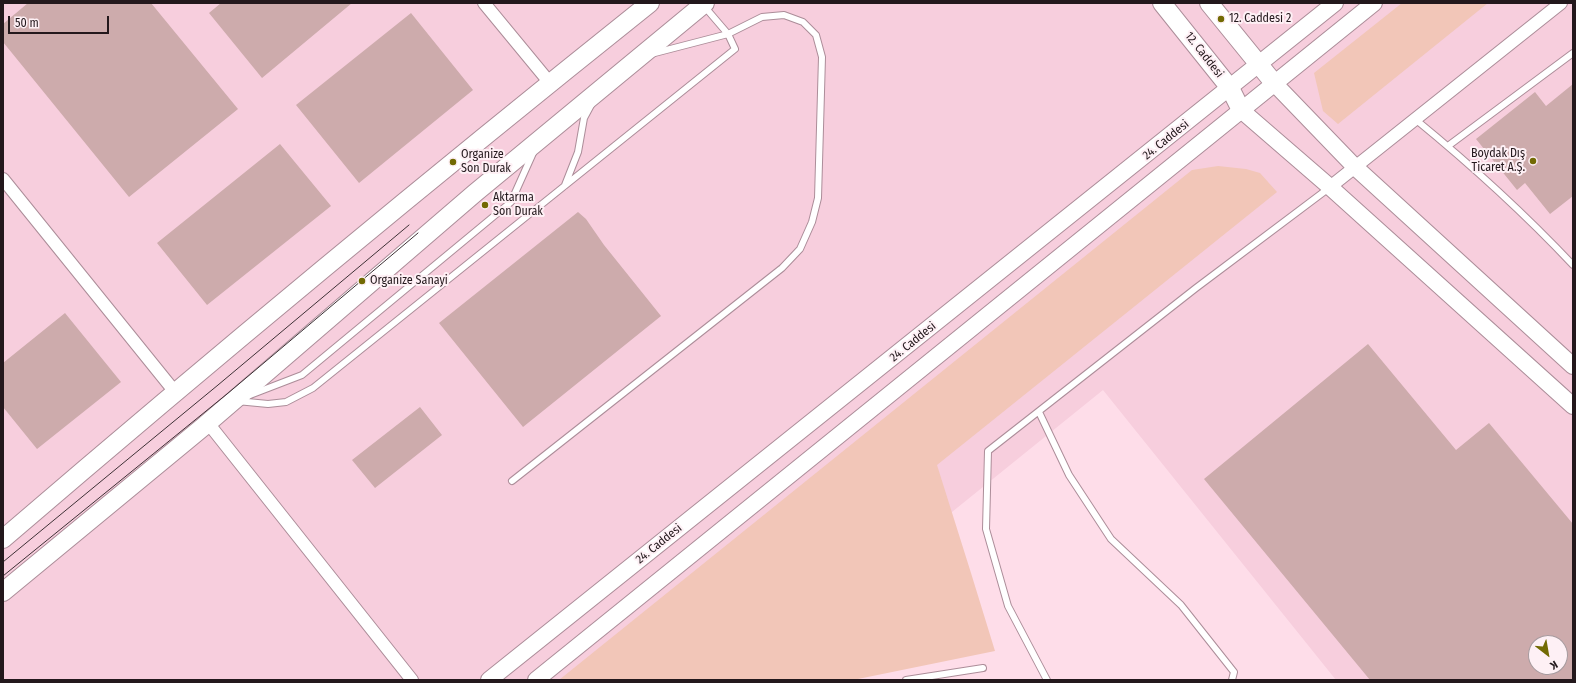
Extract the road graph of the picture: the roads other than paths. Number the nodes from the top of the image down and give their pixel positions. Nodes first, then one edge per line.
1 (484, 3) edge
2 (650, 3) edge
3 (1162, 3) edge
4 (1208, 3) edge
5 (1335, 3) edge
6 (1374, 3) edge
7 (1561, 3) edge
8 (704, 4) edge
9 (728, 34) junction
10 (1573, 52) edge
11 (638, 58) junction
12 (1258, 64) junction
13 (550, 83) junction
14 (1274, 83) junction
15 (1230, 88) junction
16 (600, 90) junction
17 (1241, 110) junction
18 (1414, 119) junction
19 (538, 141) junction
20 (1448, 146) junction
21 (1355, 166) junction
22 (3, 179) edge
23 (564, 186) junction
24 (1330, 187) junction
25 (1573, 265) edge
26 (1573, 366) edge
27 (175, 392) junction
28 (234, 401) junction
29 (1573, 406) edge
30 (1039, 412) junction
31 (208, 423) junction
32 (512, 481) dead end
33 (3, 539) edge
34 (3, 592) edge
35 (983, 668) dead end
36 (412, 680) edge
37 (489, 680) edge
38 (536, 680) edge
39 (906, 680) edge
40 (1047, 680) edge
41 (1232, 680) edge

1 - 13 street
2 - 13 main road
3 - 15 main road, 12. Caddesi
4 - 12 main road
5 - 12 street, 24. Caddesi
6 - 14 street, 24. Caddesi
7 - 18 street
8 - 9 lane
8 - 11 main road
9 - 11 lane
9 - 23 lane
9 - 32 lane
10 - 20 lane
11 - 16 main road
12 - 14 main road
12 - 15 street, 24. Caddesi
13 - 27 main road
14 - 17 street, 24. Caddesi
14 - 21 street
15 - 17 main road, 12. Caddesi
15 - 37 street, 24. Caddesi
16 - 19 main road
16 - 23 lane
17 - 24 street
17 - 38 street, 24. Caddesi
18 - 20 lane
18 - 21 street
19 - 28 main road
19 - 28 lane
20 - 25 lane
21 - 24 street
21 - 26 street
22 - 27 street
23 - 28 lane
24 - 29 street
24 - 30 lane
27 - 33 main road
28 - 31 main road
30 - 40 lane
30 - 41 lane
31 - 34 main road
31 - 36 street
35 - 39 lane

